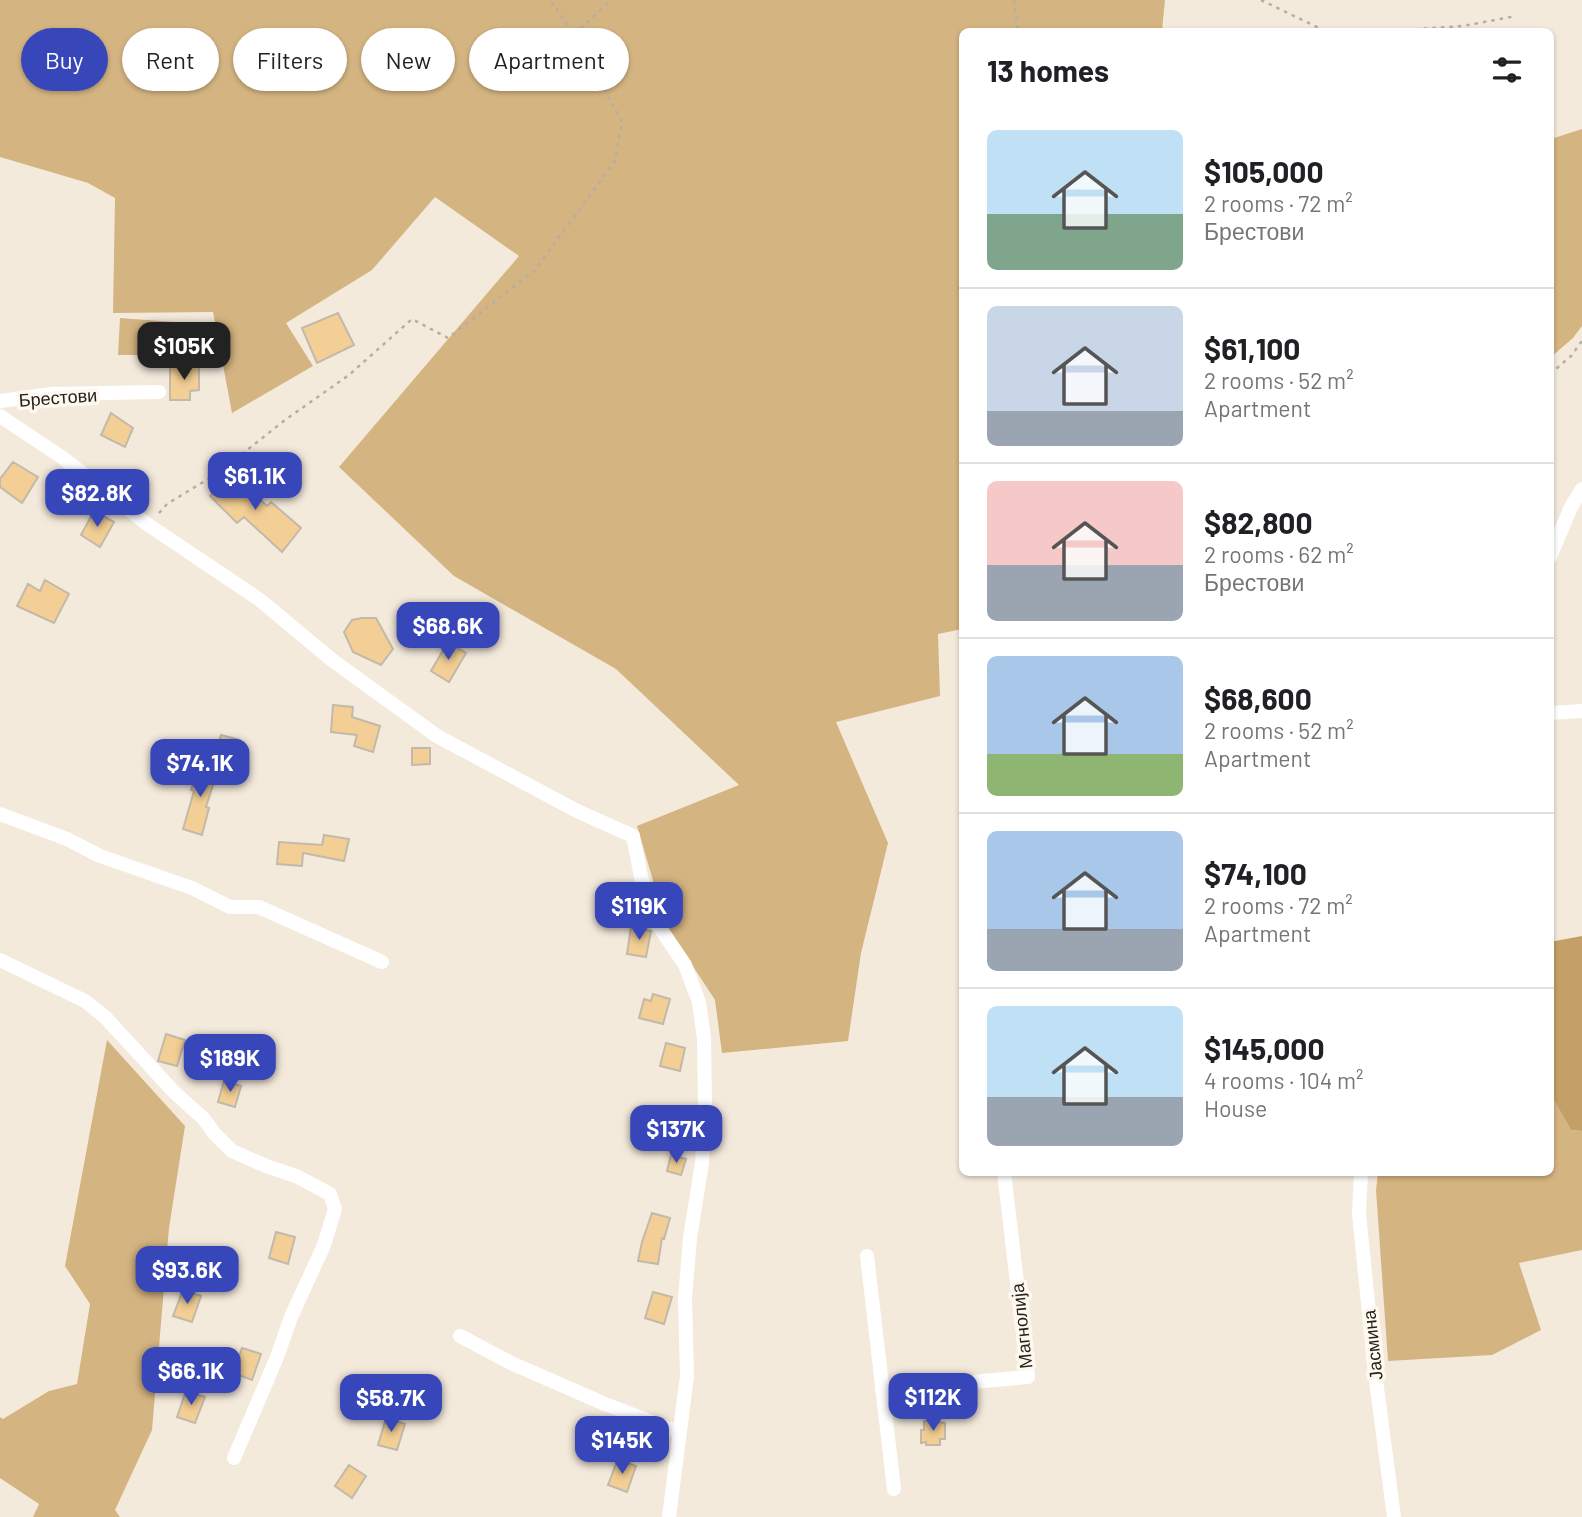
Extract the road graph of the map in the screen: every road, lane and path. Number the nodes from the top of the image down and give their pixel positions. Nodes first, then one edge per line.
1 (550, 0) edge
2 (612, 0) edge
3 (1014, 0) edge
4 (1261, 0) edge
5 (1516, 16) dead end
6 (570, 28) edge
7 (581, 28) edge
8 (1018, 28) edge
9 (1319, 28) edge
10 (1433, 28) edge
11 (605, 91) edge
12 (1582, 341) edge
13 (1554, 371) edge
14 (159, 392) dead end
15 (0, 401) edge
16 (0, 416) edge
17 (1582, 489) edge
18 (147, 524) junction
19 (1554, 548) edge
20 (1582, 710) edge
21 (1554, 713) edge
22 (0, 814) edge
23 (0, 960) edge
24 (382, 962) dead end
25 (1004, 1176) edge
26 (1361, 1176) edge
27 (867, 1256) dead end
28 (460, 1336) dead end
29 (882, 1390) junction
30 (678, 1432) junction
31 (234, 1458) dead end
32 (894, 1489) dead end
33 (669, 1517) edge
34 (1394, 1517) edge

1 - 6 path
2 - 7 path
3 - 8 path
4 - 9 path
5 - 10 path
11 - 18 path
12 - 13 path
14 - 15 street, Брестови
16 - 18 street
17 - 19 street
18 - 30 street
20 - 21 street
22 - 24 street
23 - 31 street
25 - 29 street, Магнолија
26 - 34 street, Јасмина
27 - 29 street
28 - 30 street
29 - 32 street
30 - 33 street

